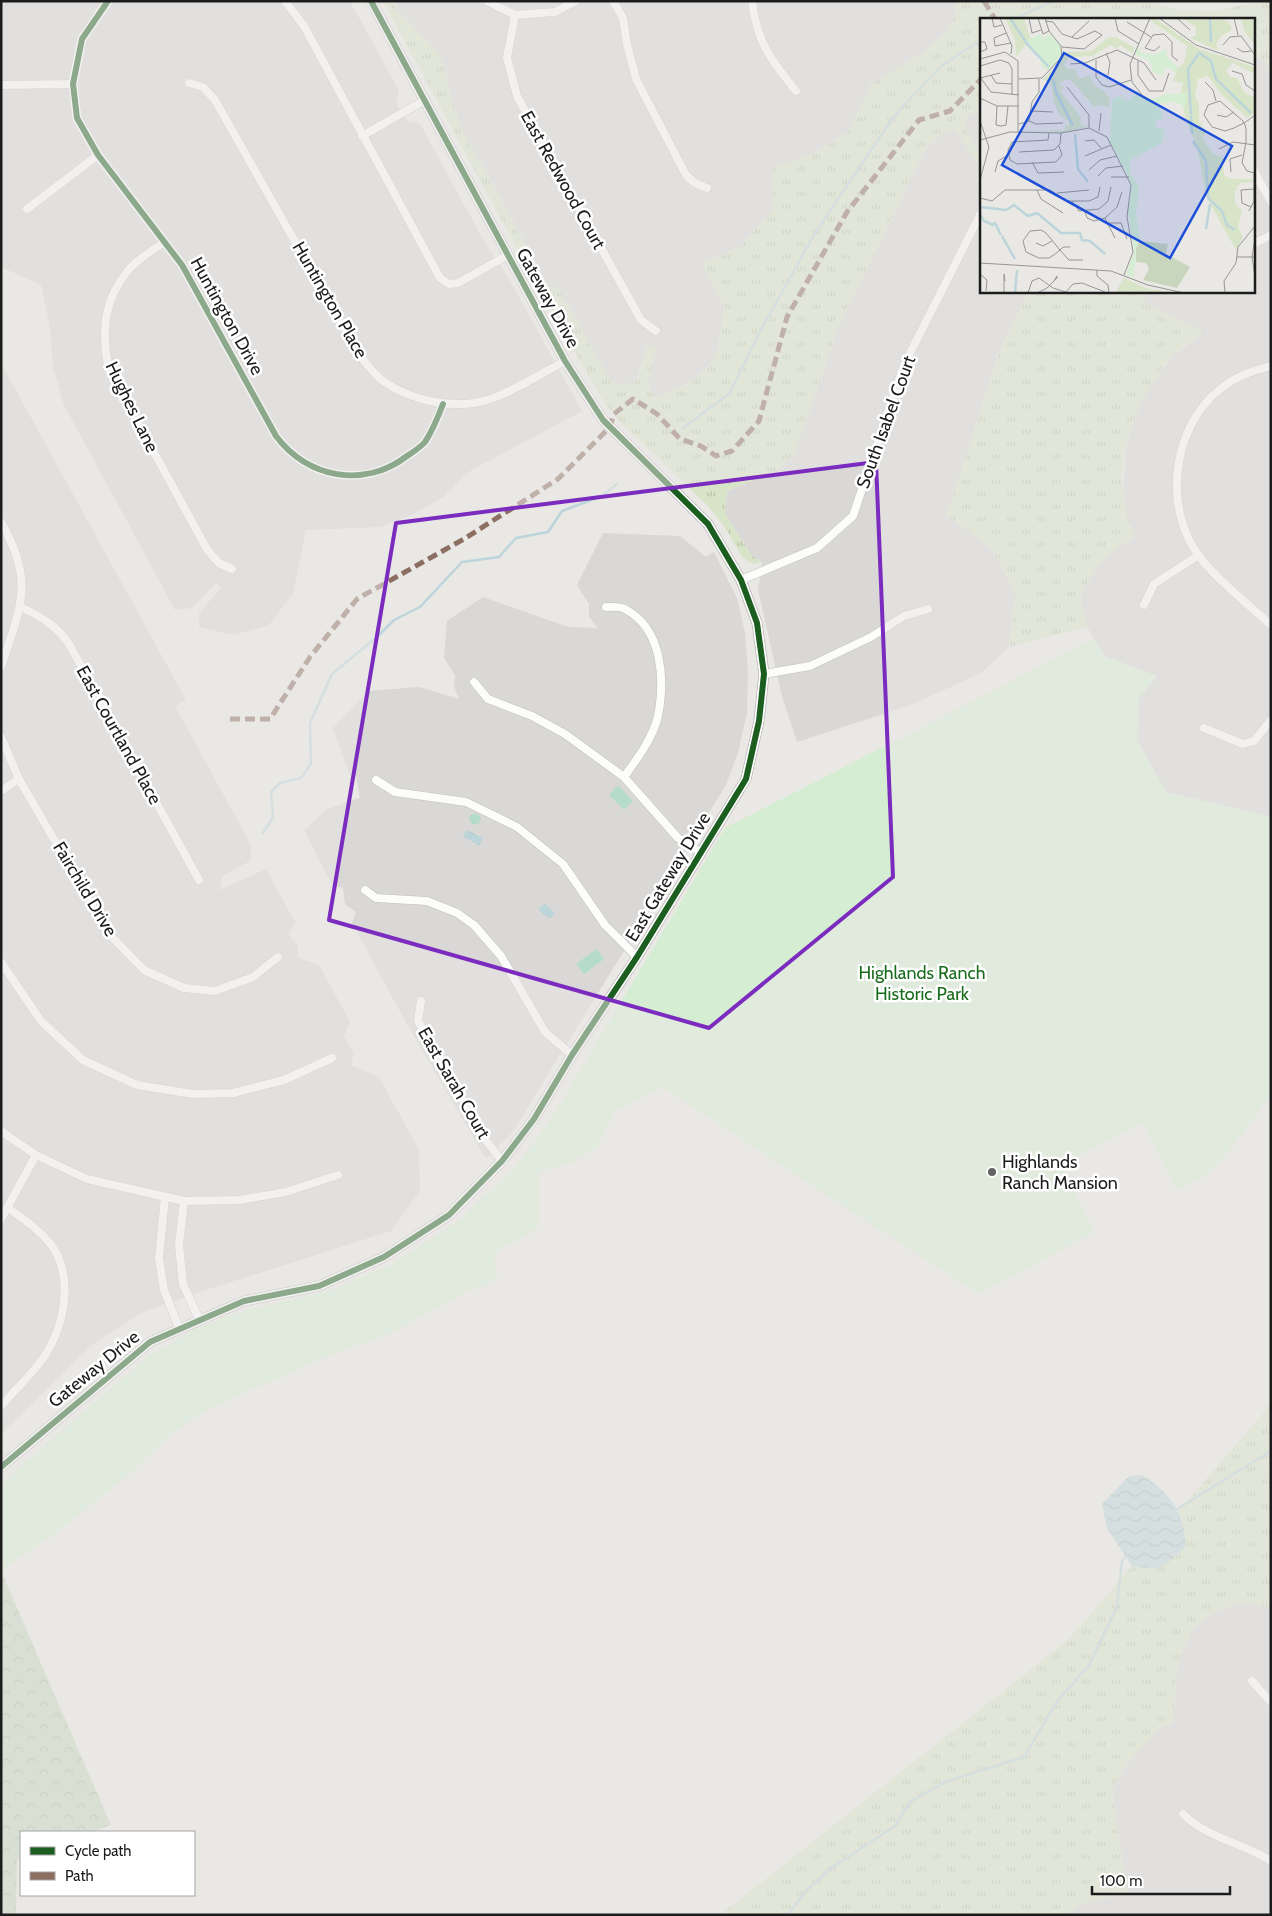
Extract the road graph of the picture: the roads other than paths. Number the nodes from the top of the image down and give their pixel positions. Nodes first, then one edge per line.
1 (108, 1) edge
2 (286, 1) edge
3 (371, 1) edge
4 (487, 1) edge
5 (576, 1) edge
6 (613, 1) edge
7 (752, 1) edge
8 (515, 15) junction
9 (189, 82) dead end
10 (73, 84) junction
11 (1, 85) edge
12 (796, 91) dead end
13 (425, 100) junction
14 (362, 136) junction
15 (98, 155) junction
16 (1254, 170) edge
17 (708, 188) dead end
18 (1271, 202) edge
19 (27, 209) dead end
20 (980, 215) edge
21 (1271, 235) edge
22 (164, 242) junction
23 (1254, 244) edge
24 (508, 256) junction
25 (656, 331) dead end
26 (565, 361) junction
27 (1271, 366) edge
28 (443, 404) junction
29 (1, 522) edge
30 (1198, 556) junction
31 (232, 569) dead end
32 (742, 580) junction
33 (1144, 605) dead end
34 (606, 606) dead end
35 (21, 607) junction
36 (928, 609) dead end
37 (1271, 625) edge
38 (1, 667) edge
39 (764, 674) junction
40 (474, 682) dead end
41 (1271, 720) edge
42 (1204, 728) dead end
43 (1, 737) edge
44 (624, 777) junction
45 (19, 778) junction
46 (376, 780) dead end
47 (1, 791) edge
48 (700, 852) junction
49 (199, 880) dead end
50 (365, 890) dead end
51 (278, 956) dead end
52 (637, 957) junction
53 (1, 962) edge
54 (421, 1000) dead end
55 (572, 1055) junction
56 (332, 1058) dead end
57 (1, 1130) edge
58 (36, 1155) junction
59 (502, 1161) junction
60 (338, 1175) dead end
61 (165, 1197) junction
62 (184, 1201) junction
63 (8, 1208) junction
64 (1, 1219) edge
65 (199, 1319) junction
66 (179, 1328) junction
67 (1, 1406) edge
68 (1, 1467) edge
69 (1252, 1682) dead end
70 (1271, 1702) edge
71 (1183, 1814) dead end
72 (1271, 1861) edge

1 - 10 street, Huntington Drive
2 - 14 street
3 - 13 street, Gateway Drive
4 - 8 street
5 - 8 street
6 - 17 street
7 - 12 street
8 - 25 street, East Redwood Court
9 - 28 street, Huntington Place
10 - 11 street
10 - 15 street, Huntington Drive
13 - 14 street
13 - 24 street, Gateway Drive
14 - 24 street
15 - 19 street
15 - 22 street, Huntington Drive
16 - 18 street
20 - 32 street, South Isabel Court
21 - 23 street
22 - 28 street, Huntington Drive
22 - 31 street, Hughes Lane
24 - 26 street, Gateway Drive
26 - 28 street, Huntington Place
26 - 32 street, Gateway Drive
27 - 30 street
29 - 35 street
30 - 33 street
30 - 37 street
32 - 39 street, East Gateway Drive
34 - 44 street
35 - 38 street
35 - 49 street, East Courtland Place
36 - 39 street
39 - 48 street, East Gateway Drive
40 - 44 street
41 - 42 street
43 - 45 street, Fairchild Drive
44 - 48 street
45 - 47 street
45 - 51 street, Fairchild Drive
46 - 52 street
48 - 52 street, East Gateway Drive
50 - 55 street
52 - 55 street, East Gateway Drive
53 - 56 street
54 - 59 street, East Sarah Court
55 - 59 street, East Gateway Drive
57 - 58 street
58 - 61 street
58 - 63 street
59 - 65 street, Gateway Drive
60 - 62 street
61 - 62 street
61 - 66 street
62 - 65 street
63 - 64 street
63 - 67 street
65 - 66 street, Gateway Drive
66 - 68 street, Gateway Drive
69 - 70 street
71 - 72 street

